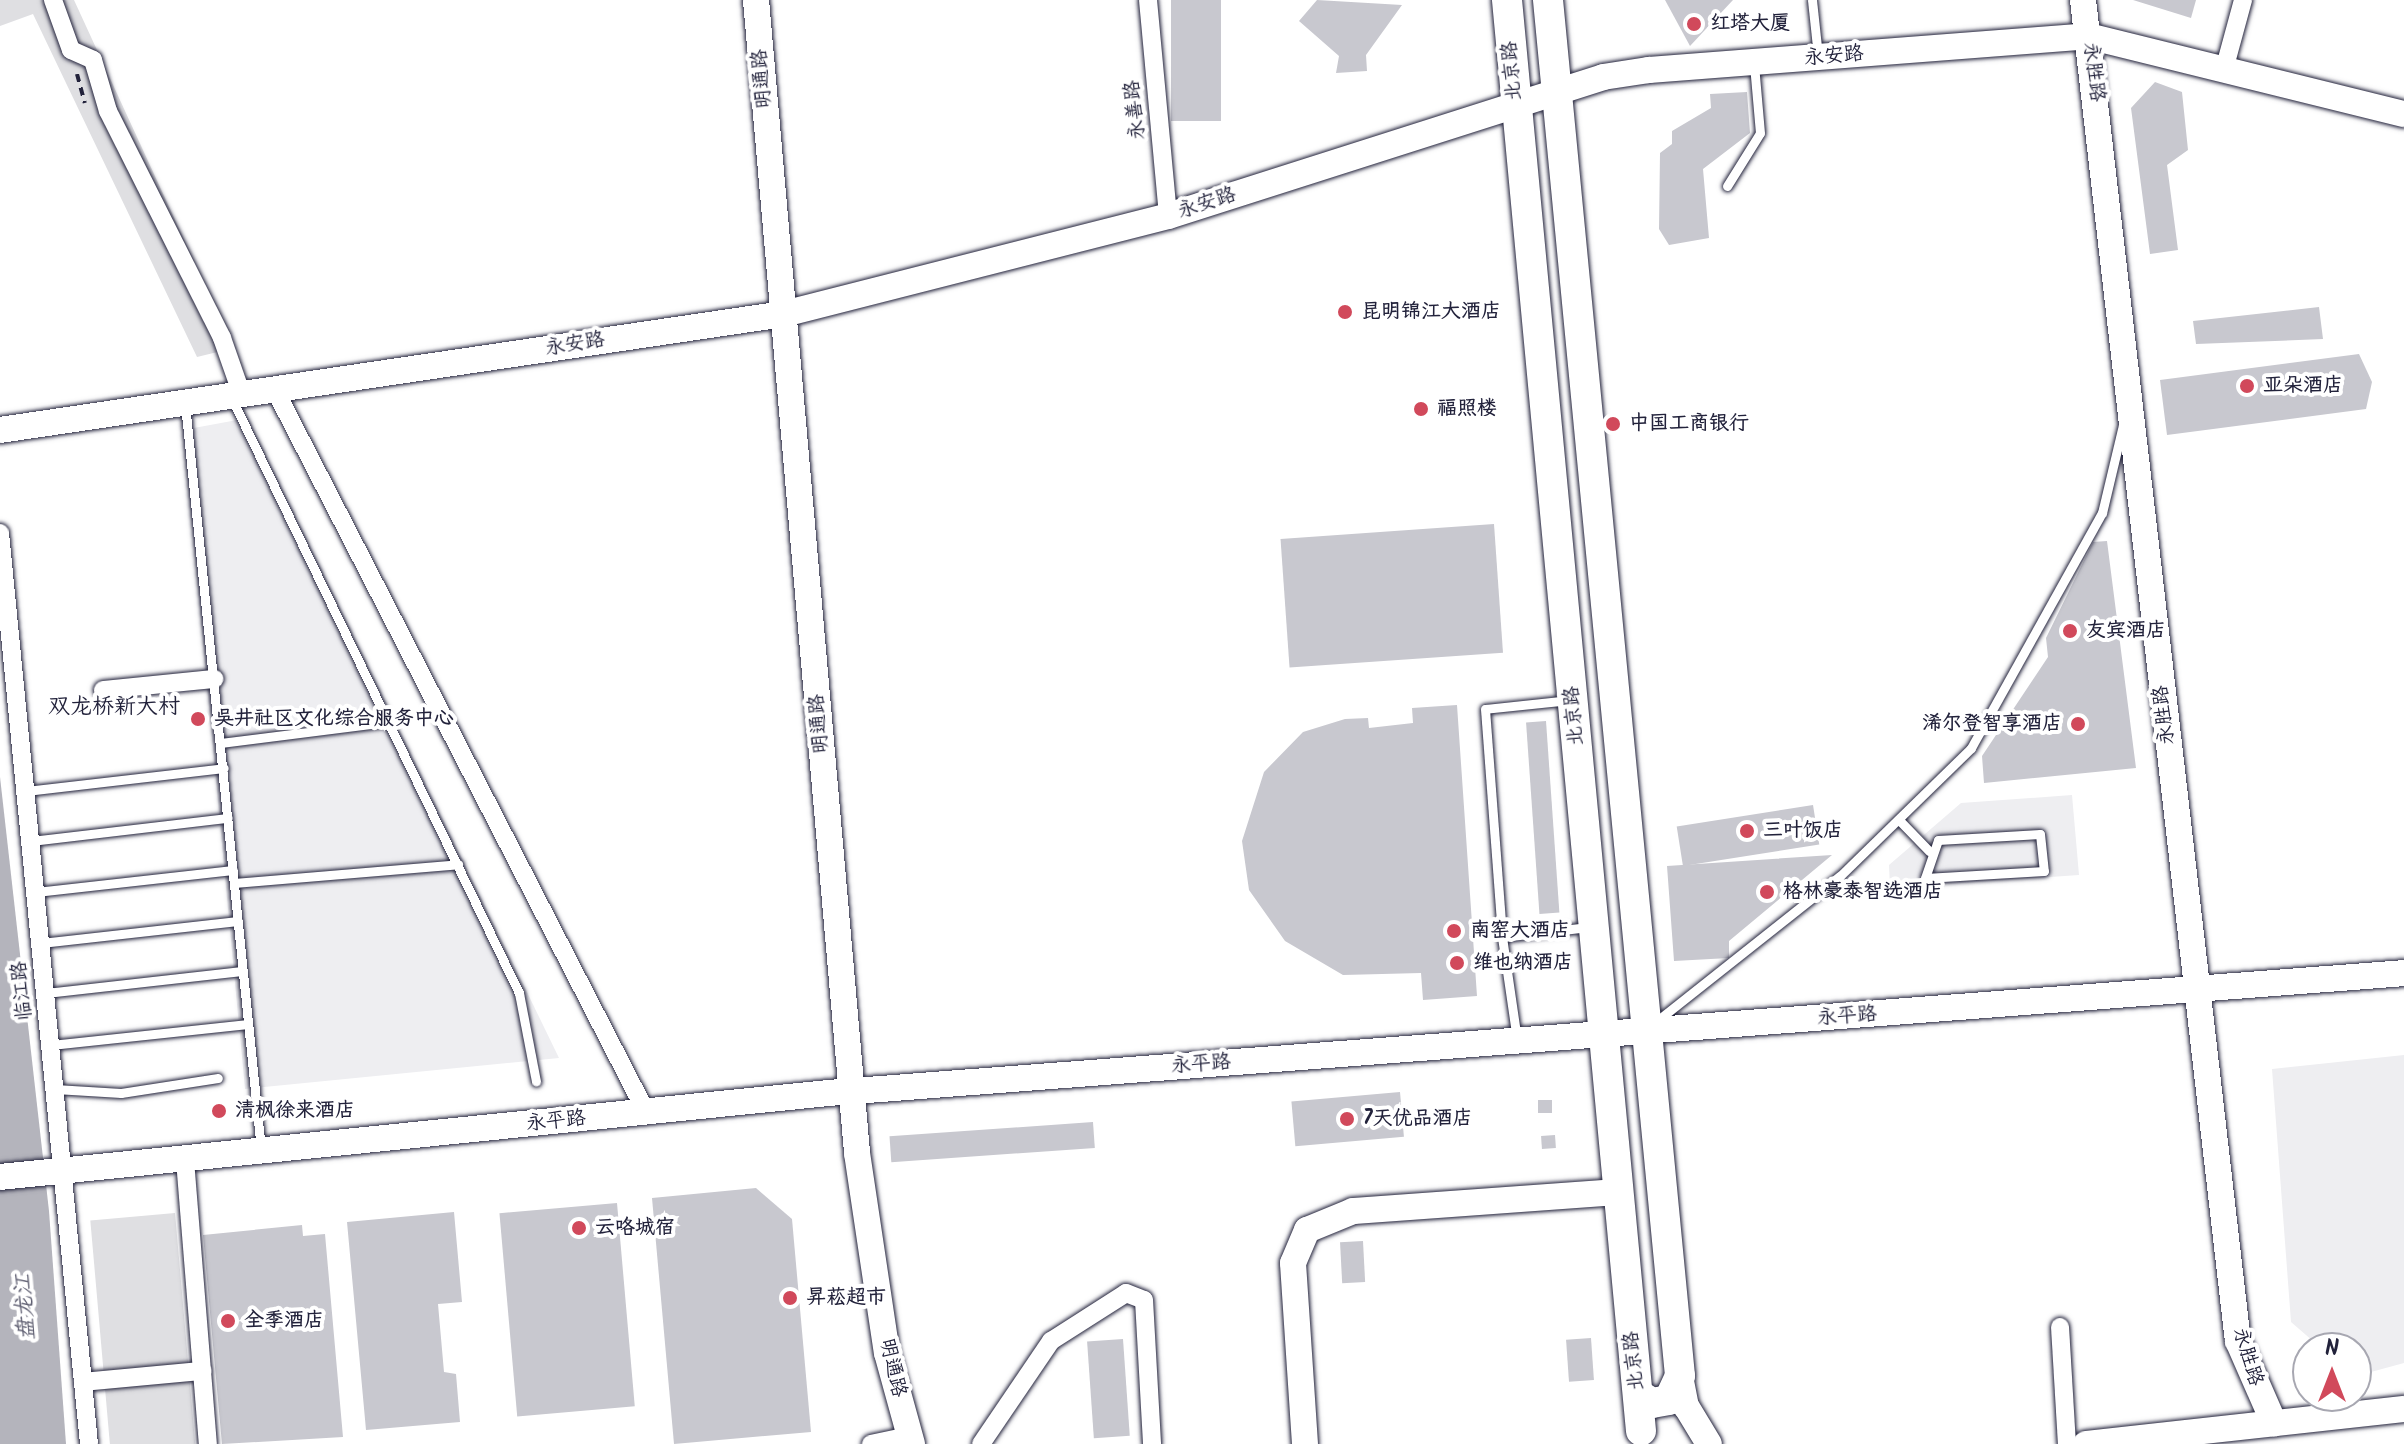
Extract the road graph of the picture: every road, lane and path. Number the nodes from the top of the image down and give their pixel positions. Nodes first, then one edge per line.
1 (53, 0) edge
2 (756, 0) edge
3 (1148, 0) edge
4 (1507, 0) edge
5 (1548, 0) edge
6 (1812, 0) edge
7 (2083, 0) edge
8 (2243, 0) edge
9 (2088, 36) junction
10 (1818, 59) junction
11 (1754, 63) junction
12 (2224, 70) junction
13 (1555, 92) junction
14 (1516, 105) junction
15 (2404, 113) edge
16 (1727, 186) dead end
17 (1168, 216) junction
18 (784, 314) junction
19 (275, 390) junction
20 (2128, 394) junction
21 (236, 396) junction
22 (185, 404) junction
23 (0, 430) edge
24 (0, 533) edge
25 (214, 679) junction
26 (103, 690) dead end
27 (1574, 700) junction
28 (388, 722) junction
29 (221, 743) junction
30 (224, 768) junction
31 (26, 791) junction
32 (228, 818) junction
33 (1900, 821) junction
34 (31, 841) junction
35 (1929, 851) junction
36 (458, 864) junction
37 (233, 870) junction
38 (234, 883) junction
39 (36, 892) junction
40 (238, 921) junction
41 (1595, 927) junction
42 (1502, 937) junction
43 (41, 943) junction
44 (242, 971) junction
45 (2404, 973) edge
46 (46, 993) junction
47 (2197, 993) junction
48 (248, 1024) junction
49 (1644, 1031) junction
50 (1606, 1035) junction
51 (1518, 1042) junction
52 (51, 1045) junction
53 (218, 1078) dead end
54 (536, 1081) dead end
55 (55, 1089) junction
56 (852, 1092) junction
57 (646, 1112) junction
58 (261, 1153) junction
59 (185, 1160) junction
60 (56, 1174) junction
61 (0, 1177) edge
62 (1618, 1192) junction
63 (2060, 1327) dead end
64 (202, 1371) junction
65 (1680, 1376) junction
66 (83, 1382) junction
67 (1639, 1395) junction
68 (2404, 1409) edge
69 (2274, 1423) junction
70 (1640, 1438) edge
71 (2191, 1438) edge
72 (910, 1440) edge
73 (89, 1444) edge
74 (208, 1444) edge
75 (871, 1444) edge
76 (981, 1444) edge
77 (1152, 1444) edge
78 (1305, 1444) edge
79 (1709, 1444) edge
80 (2067, 1444) edge
81 (2086, 1444) edge

1 - 21 street
2 - 18 street, 明通路
3 - 17 street, 永善路
4 - 14 main road, 北京路
5 - 13 main road, 北京路
6 - 10 lane
7 - 9 street, 永胜路
8 - 12 street
9 - 10 street, 永安路
9 - 12 street, 永安路
9 - 20 street, 永胜路
10 - 11 street, 永安路
11 - 13 street, 永安路
11 - 16 lane
12 - 15 street, 永安路
13 - 14 street, 永安路
13 - 49 main road, 北京路
14 - 17 street, 永安路
14 - 27 main road, 北京路
17 - 18 street, 永安路
18 - 19 street, 永安路
18 - 56 street, 明通路
19 - 21 street, 永安路
19 - 57 street
20 - 33 lane
20 - 47 street, 永胜路
21 - 22 street, 永安路
21 - 28 lane
22 - 23 street, 永安路
22 - 25 lane
24 - 31 street, 临江路
25 - 26 street
25 - 29 lane
27 - 41 main road, 北京路
27 - 42 lane
28 - 29 lane
28 - 36 lane
29 - 30 lane
30 - 31 lane
30 - 32 lane
31 - 34 street, 临江路
32 - 34 lane
32 - 37 lane
33 - 35 lane
33 - 49 lane
34 - 39 street, 临江路
35 - 35 lane
36 - 38 lane
36 - 54 lane
37 - 38 lane
37 - 39 lane
38 - 40 lane
39 - 43 street, 临江路
40 - 43 lane
40 - 44 lane
41 - 42 lane
41 - 50 main road, 北京路
42 - 51 lane
43 - 46 street, 临江路
44 - 46 lane
44 - 48 lane
45 - 47 street, 永平路
46 - 52 street, 临江路
47 - 49 street, 永平路
47 - 69 street, 永胜路
48 - 52 lane
48 - 58 lane
49 - 50 street, 永平路
49 - 65 main road, 北京路
50 - 51 street, 永平路
50 - 62 main road, 北京路
51 - 56 street, 永平路
52 - 55 street, 临江路
53 - 55 lane
55 - 60 street, 临江路
56 - 57 street, 永平路
56 - 72 street, 明通路
57 - 58 street, 永平路
58 - 59 street, 永平路
59 - 60 street, 永平路
59 - 64 street
60 - 61 street, 永平路
60 - 66 street, 临江路
62 - 67 main road, 北京路
62 - 78 street
63 - 80 street
64 - 66 street
64 - 74 street
65 - 67 main road
65 - 79 street
66 - 73 street, 临江路
67 - 70 main road, 北京路
68 - 69 street
69 - 71 street
71 - 81 street
72 - 75 street
76 - 77 street

